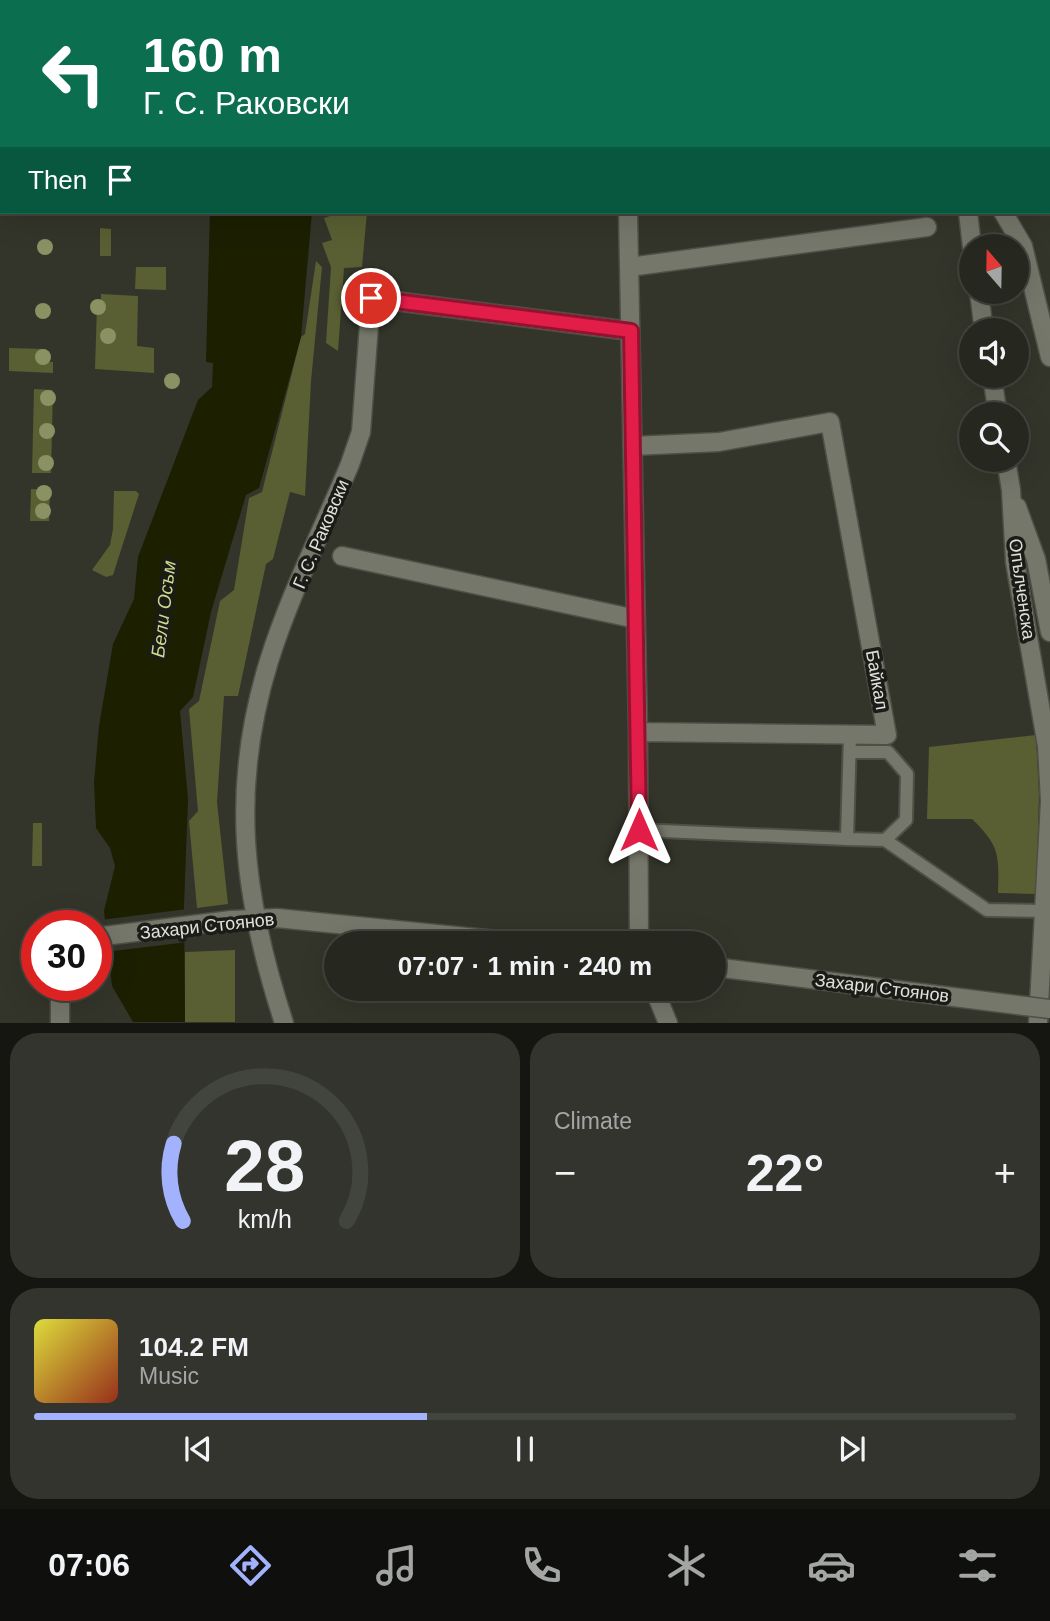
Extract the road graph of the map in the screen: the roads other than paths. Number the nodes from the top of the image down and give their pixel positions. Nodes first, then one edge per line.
1 (628, 214) edge
2 (968, 214) edge
3 (1004, 214) edge
4 (927, 227) dead end
5 (971, 234) edge
6 (629, 267) junction
7 (631, 331) junction
8 (1050, 357) edge
9 (633, 446) junction
10 (1008, 472) edge
11 (1011, 490) junction
12 (342, 556) dead end
13 (636, 619) junction
14 (1050, 632) edge
15 (638, 732) junction
16 (850, 743) junction
17 (639, 830) junction
18 (847, 839) junction
19 (885, 840) junction
20 (1045, 911) junction
21 (254, 918) junction
22 (406, 931) edge
23 (639, 931) edge
24 (112, 935) edge
25 (726, 969) edge
26 (60, 1001) edge
27 (659, 1001) edge
28 (1050, 1009) edge
29 (60, 1023) edge
30 (284, 1023) edge
31 (668, 1023) edge
32 (1038, 1023) edge

1 - 6 street
2 - 5 street
3 - 8 street
4 - 6 street
6 - 7 street
7 - 9 street
7 - 21 street, Г. С. Раковски
9 - 13 street
9 - 16 street, Байкал
10 - 11 street, Опълченска
11 - 14 street, Опълченска
11 - 20 street, Опълченска
12 - 13 street
13 - 15 street
15 - 16 street, Байкал
15 - 17 street
16 - 18 lane
16 - 19 lane
17 - 18 lane
17 - 23 street
18 - 19 lane
19 - 20 lane
20 - 32 street, Опълченска
21 - 22 street, Захари Стоянов
21 - 24 street, Захари Стоянов
21 - 30 street, Г. С. Раковски
25 - 28 street, Захари Стоянов, bridge
26 - 29 street
27 - 31 street

